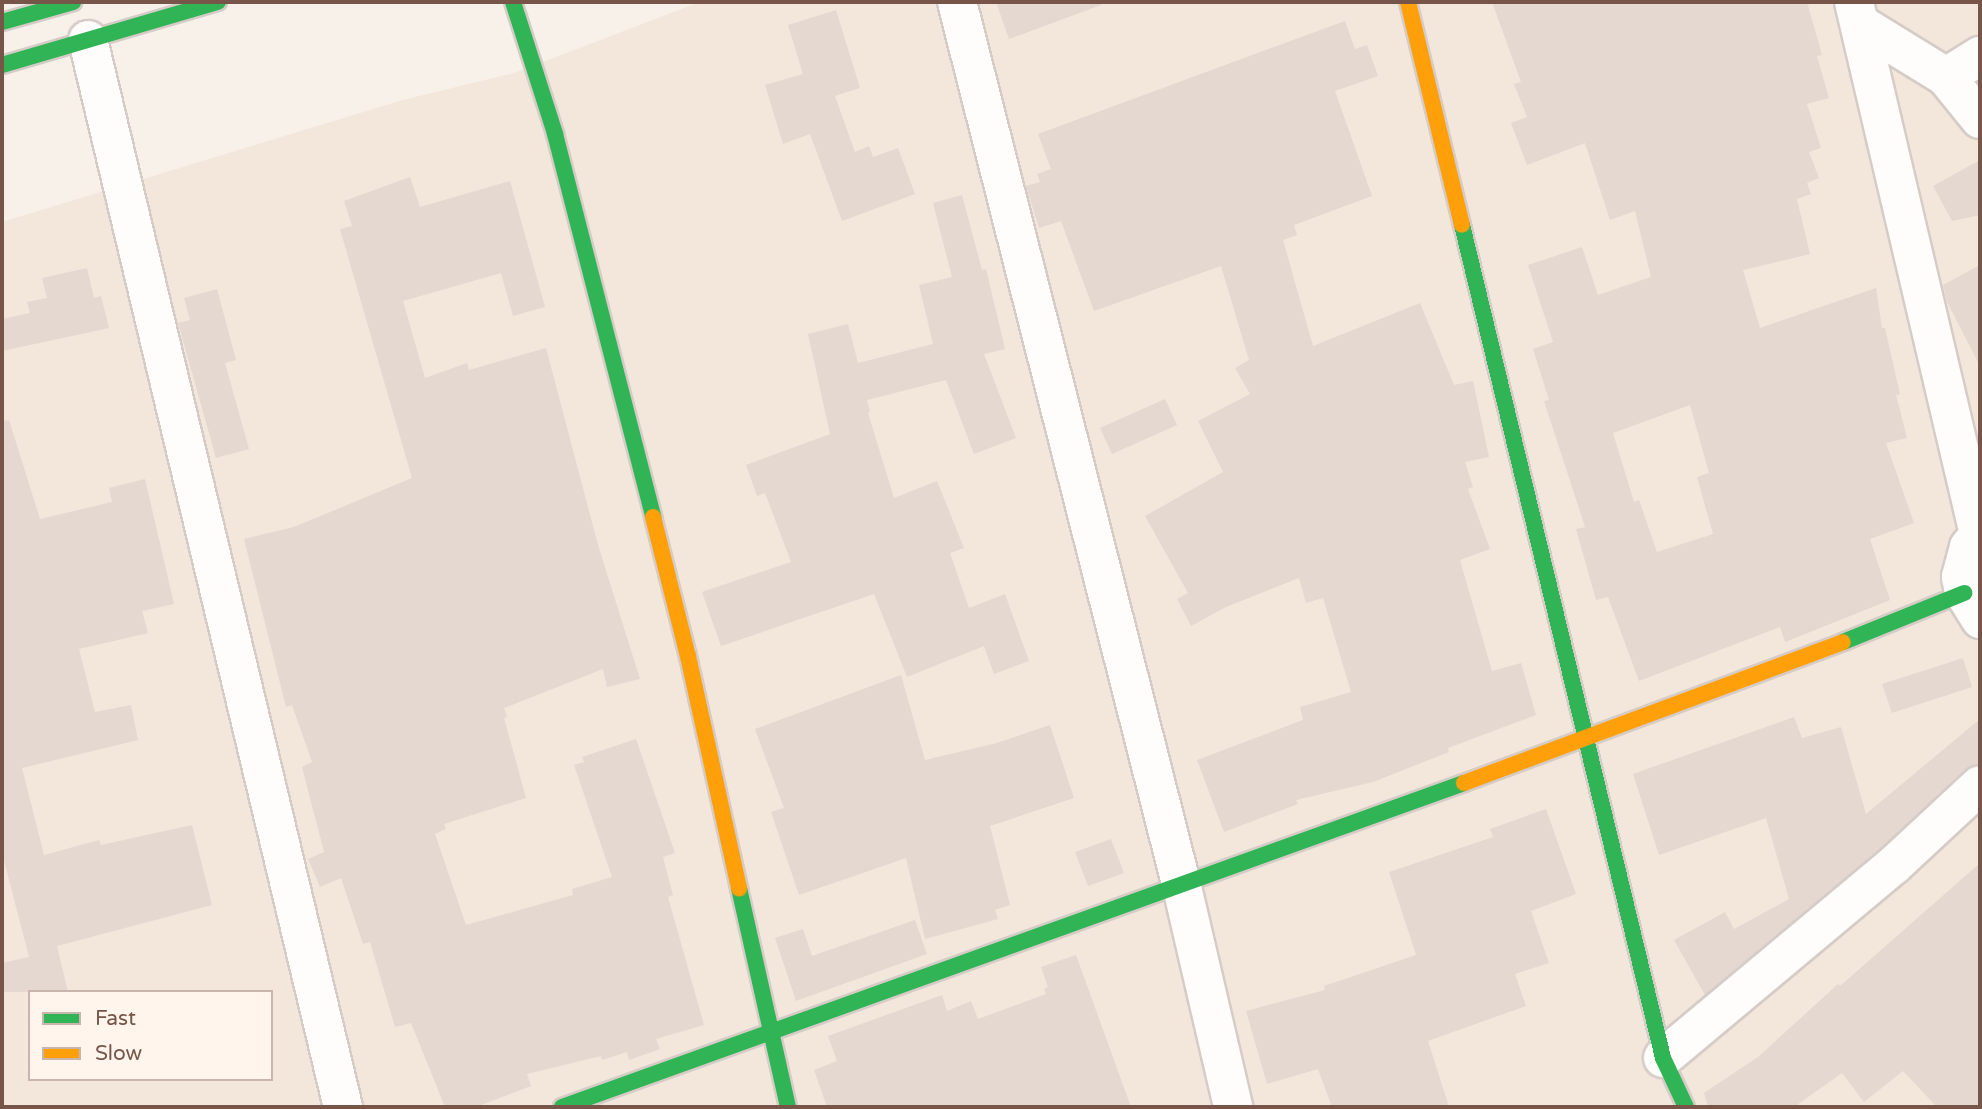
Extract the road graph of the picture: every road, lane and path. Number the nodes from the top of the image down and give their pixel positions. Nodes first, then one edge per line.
1 (73, 2) edge
2 (218, 2) edge
3 (513, 2) edge
4 (957, 2) edge
5 (1408, 2) edge
6 (1857, 13) edge
7 (2, 22) edge
8 (88, 40) junction
9 (1980, 56) edge
10 (2, 65) edge
11 (1946, 77) junction
12 (1980, 119) edge
13 (1980, 534) edge
14 (1972, 606) edge
15 (1586, 737) junction
16 (1980, 785) edge
17 (1182, 887) junction
18 (770, 1035) junction
19 (1663, 1058) junction
20 (342, 1107) edge
21 (562, 1107) edge
22 (788, 1107) edge
23 (1233, 1107) edge
24 (1686, 1107) edge

1 - 7 main road
2 - 8 main road
3 - 18 main road
4 - 17 street
5 - 15 main road
6 - 11 street
6 - 13 street
8 - 10 main road
8 - 20 street
9 - 11 street
11 - 12 street
13 - 14 street
14 - 15 main road
15 - 17 main road
15 - 19 main road
16 - 19 street
17 - 18 main road
17 - 23 street
18 - 21 main road
18 - 22 main road
19 - 24 main road

